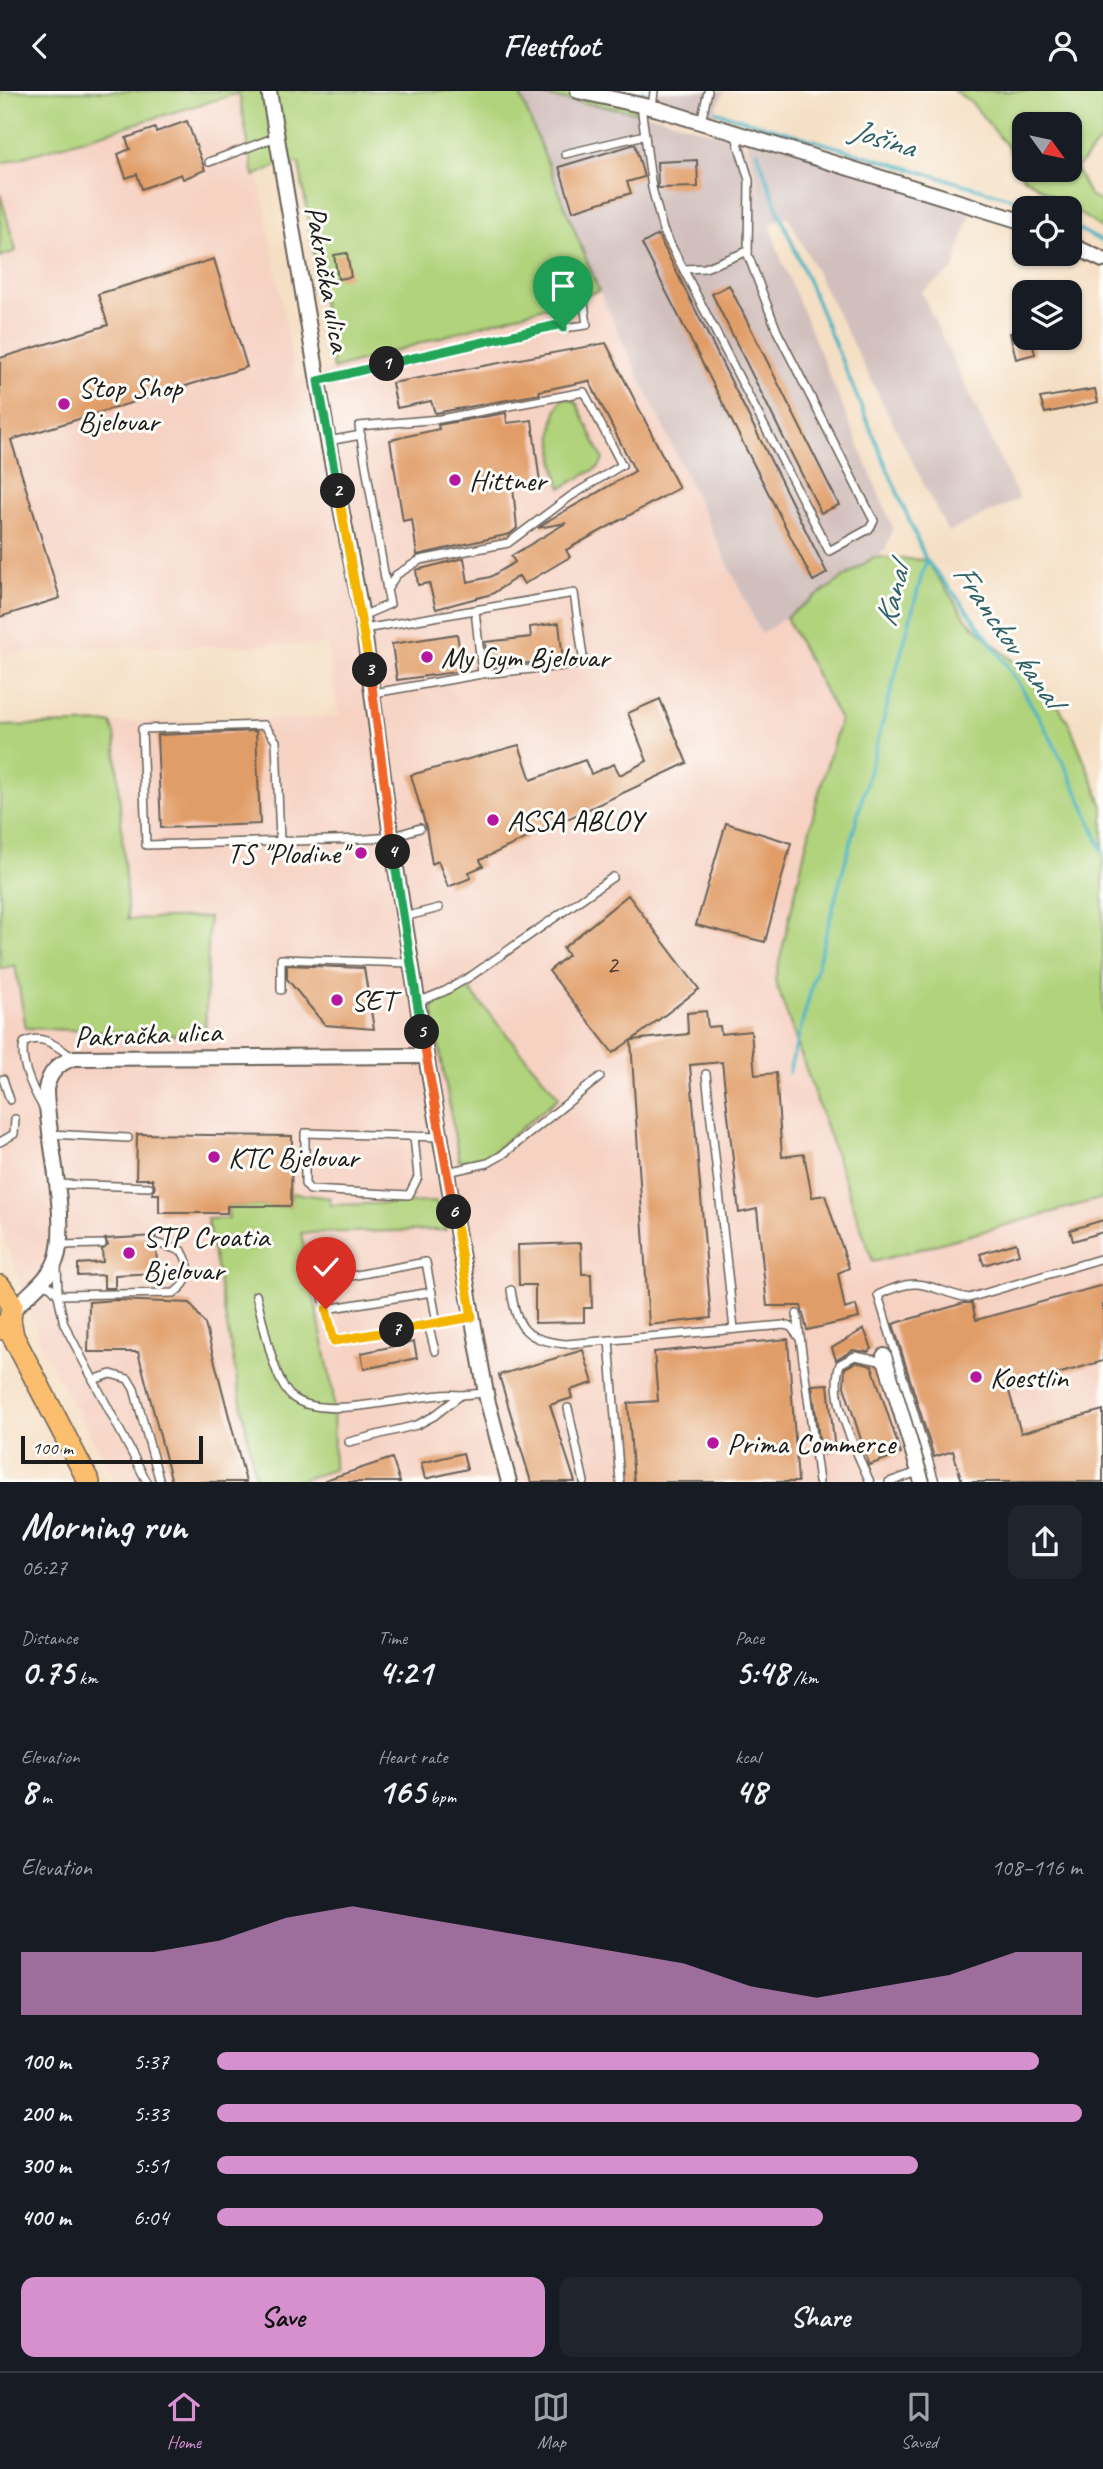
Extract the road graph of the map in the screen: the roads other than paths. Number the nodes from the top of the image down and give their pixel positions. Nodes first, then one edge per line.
1 (269, 91) edge
2 (578, 91) edge
3 (654, 91) edge
4 (708, 91) edge
5 (647, 107) junction
6 (701, 123) junction
7 (735, 133) junction
8 (645, 135) junction
9 (277, 137) junction
10 (565, 154) dead end
11 (209, 162) dead end
12 (1012, 218) edge
13 (1082, 250) edge
14 (748, 251) junction
15 (1103, 260) edge
16 (684, 269) junction
17 (562, 324) junction
18 (318, 381) junction
19 (360, 435) junction
20 (328, 441) junction
21 (387, 590) junction
22 (475, 610) junction
23 (363, 622) junction
24 (482, 674) junction
25 (374, 693) junction
26 (420, 828) dead end
27 (391, 837) junction
28 (279, 840) junction
29 (613, 877) dead end
30 (439, 908) dead end
31 (403, 917) junction
32 (411, 963) junction
33 (281, 990) dead end
34 (417, 1002) junction
35 (426, 1056) junction
36 (74, 1058) junction
37 (706, 1074) dead end
38 (600, 1077) dead end
39 (3, 1079) dead end
40 (10, 1100) dead end
41 (46, 1112) junction
42 (15, 1119) dead end
43 (49, 1133) junction
44 (414, 1136) junction
45 (441, 1136) junction
46 (128, 1138) dead end
47 (0, 1142) edge
48 (447, 1172) junction
49 (56, 1184) junction
50 (149, 1187) dead end
51 (156, 1243) dead end
52 (102, 1244) dead end
53 (58, 1252) junction
54 (1103, 1258) edge
55 (40, 1283) junction
56 (2, 1287) edge
57 (511, 1290) dead end
58 (432, 1292) junction
59 (58, 1295) junction
60 (256, 1295) dead end
61 (326, 1309) junction
62 (797, 1314) dead end
63 (472, 1317) junction
64 (7, 1321) edge
65 (433, 1324) junction
66 (734, 1329) junction
67 (0, 1339) edge
68 (800, 1339) junction
69 (609, 1340) junction
70 (435, 1351) dead end
71 (884, 1359) joint
72 (27, 1362) junction
73 (93, 1380) junction
74 (485, 1393) junction
75 (461, 1395) junction
76 (568, 1408) dead end
77 (349, 1442) dead end
78 (920, 1477) edge
79 (89, 1482) edge
80 (147, 1482) edge
81 (160, 1482) edge
82 (509, 1482) edge
83 (584, 1482) edge
84 (620, 1482) edge
85 (819, 1482) edge
86 (870, 1482) edge
87 (889, 1482) edge
88 (936, 1482) edge

1 - 9 street, Pakračka ulica
2 - 5 street
3 - 5 lane
4 - 6 lane
5 - 6 street
5 - 8 lane
6 - 7 street
7 - 12 street
7 - 14 lane
8 - 10 lane
8 - 16 lane
9 - 11 lane
9 - 18 street, Pakračka ulica
13 - 15 street
14 - 16 lane
14 - 16 lane
17 - 17 lane
17 - 18 lane
18 - 20 street, Pakračka ulica
19 - 20 lane
19 - 21 lane
19 - 21 lane
20 - 23 street, Pakračka ulica
21 - 23 lane
22 - 23 lane
22 - 24 lane
22 - 24 lane
23 - 25 street, Pakračka ulica
24 - 25 lane
25 - 27 street, Pakračka ulica
26 - 27 lane
27 - 28 lane
27 - 31 street, Pakračka ulica
28 - 28 lane
29 - 34 lane
30 - 31 lane
31 - 32 street, Pakračka ulica
32 - 33 lane
32 - 34 street, Pakračka ulica
34 - 35 street, Pakračka ulica
35 - 36 street, Pakračka ulica
35 - 45 street, Pakračka ulica
36 - 41 street, Pakračka ulica
36 - 41 lane
37 - 66 lane
38 - 48 lane
39 - 40 lane
41 - 43 street, Pakračka ulica
42 - 47 lane
43 - 46 lane
43 - 49 street, Pakračka ulica
44 - 44 lane
44 - 45 lane
45 - 48 street, Pakračka ulica
48 - 63 street, Pakračka ulica
49 - 50 lane
49 - 53 street, Pakračka ulica
51 - 59 lane
52 - 53 lane
53 - 55 street
53 - 59 lane
54 - 88 lane
55 - 56 street
55 - 59 lane
55 - 64 street
56 - 64 main road
57 - 69 lane
58 - 61 lane
58 - 61 lane
58 - 65 lane
59 - 73 lane
60 - 75 lane
61 - 65 lane
62 - 68 lane
63 - 65 lane
63 - 74 street, Pakračka ulica
64 - 72 main road
65 - 70 lane
66 - 68 lane
66 - 69 lane
67 - 72 main road
68 - 85 lane
69 - 84 lane
71 - 78 street
71 - 86 lane
72 - 79 main road
73 - 80 lane
73 - 81 lane
74 - 75 lane
74 - 82 street, Pakračka ulica
75 - 77 lane
76 - 83 lane
78 - 87 lane

